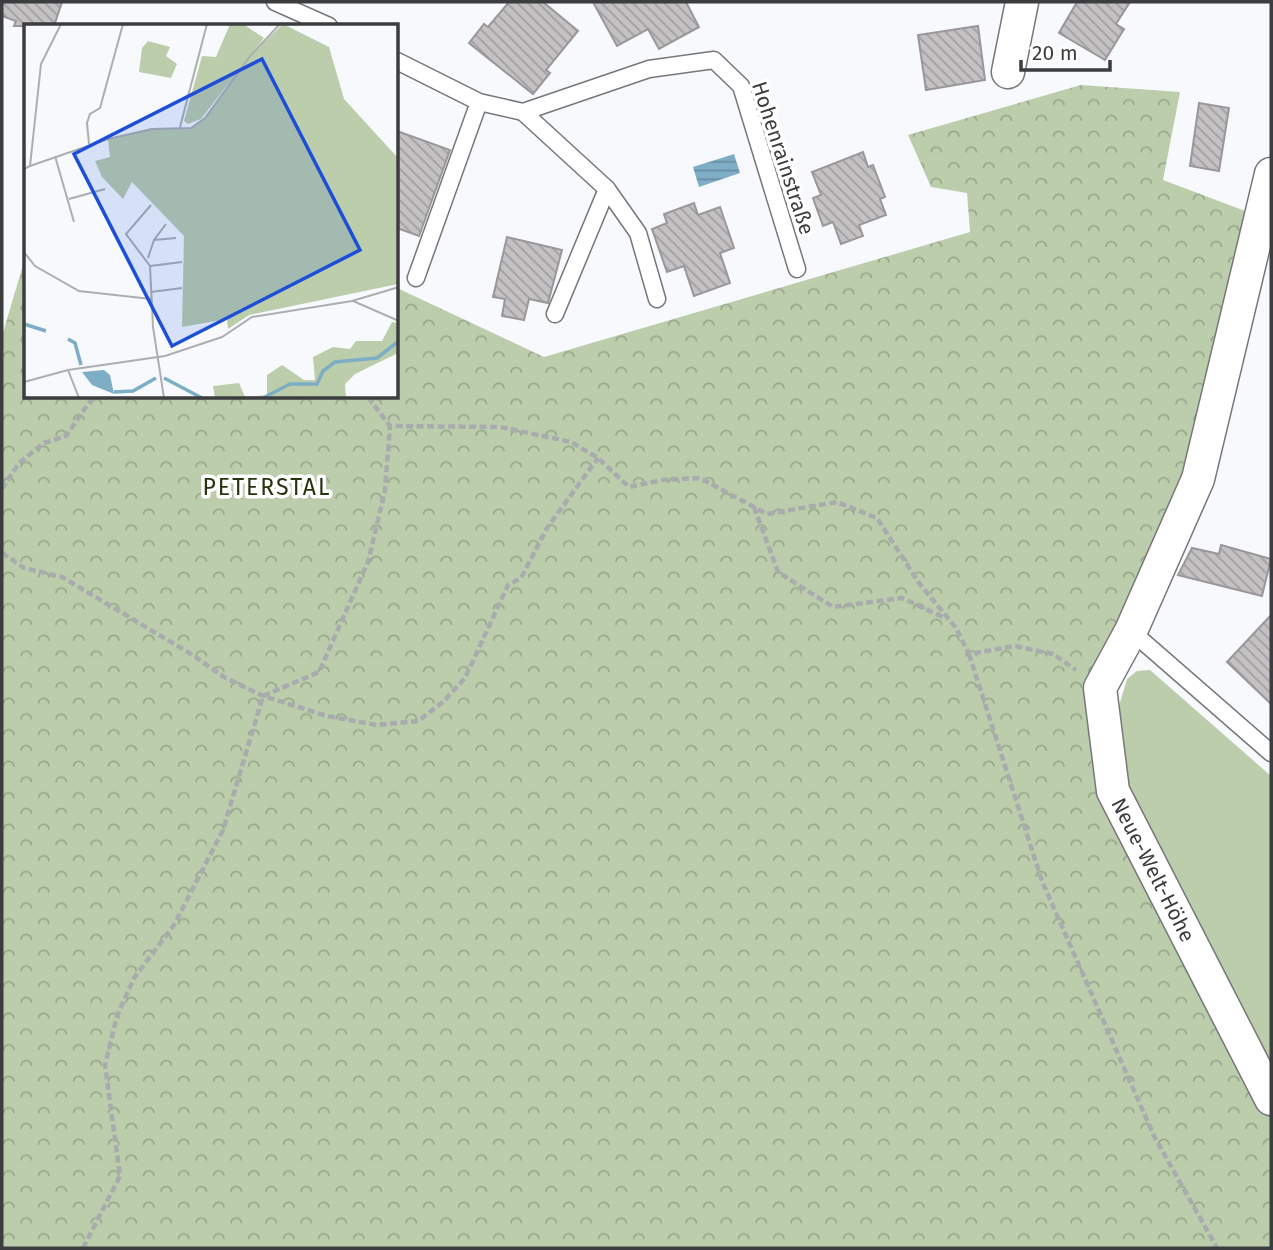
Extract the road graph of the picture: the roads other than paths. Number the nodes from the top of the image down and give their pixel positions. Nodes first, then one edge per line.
1 (275, 2) edge
2 (1022, 2) edge
3 (305, 7) edge
4 (326, 24) edge
5 (399, 62) edge
6 (1008, 72) dead end
7 (479, 102) junction
8 (523, 112) junction
9 (1271, 174) edge
10 (607, 189) junction
11 (797, 269) dead end
12 (416, 278) dead end
13 (657, 299) dead end
14 (555, 314) dead end
15 (1131, 631) junction
16 (1271, 753) edge
17 (1271, 1100) edge

1 - 3 lane
2 - 6 street
3 - 4 lane
5 - 7 lane
7 - 8 lane
7 - 12 lane
8 - 10 lane
8 - 11 lane, Hohenrainstraße
9 - 15 street
10 - 13 lane
10 - 14 lane
15 - 16 lane
15 - 17 street, Neue-Welt-Höhe

